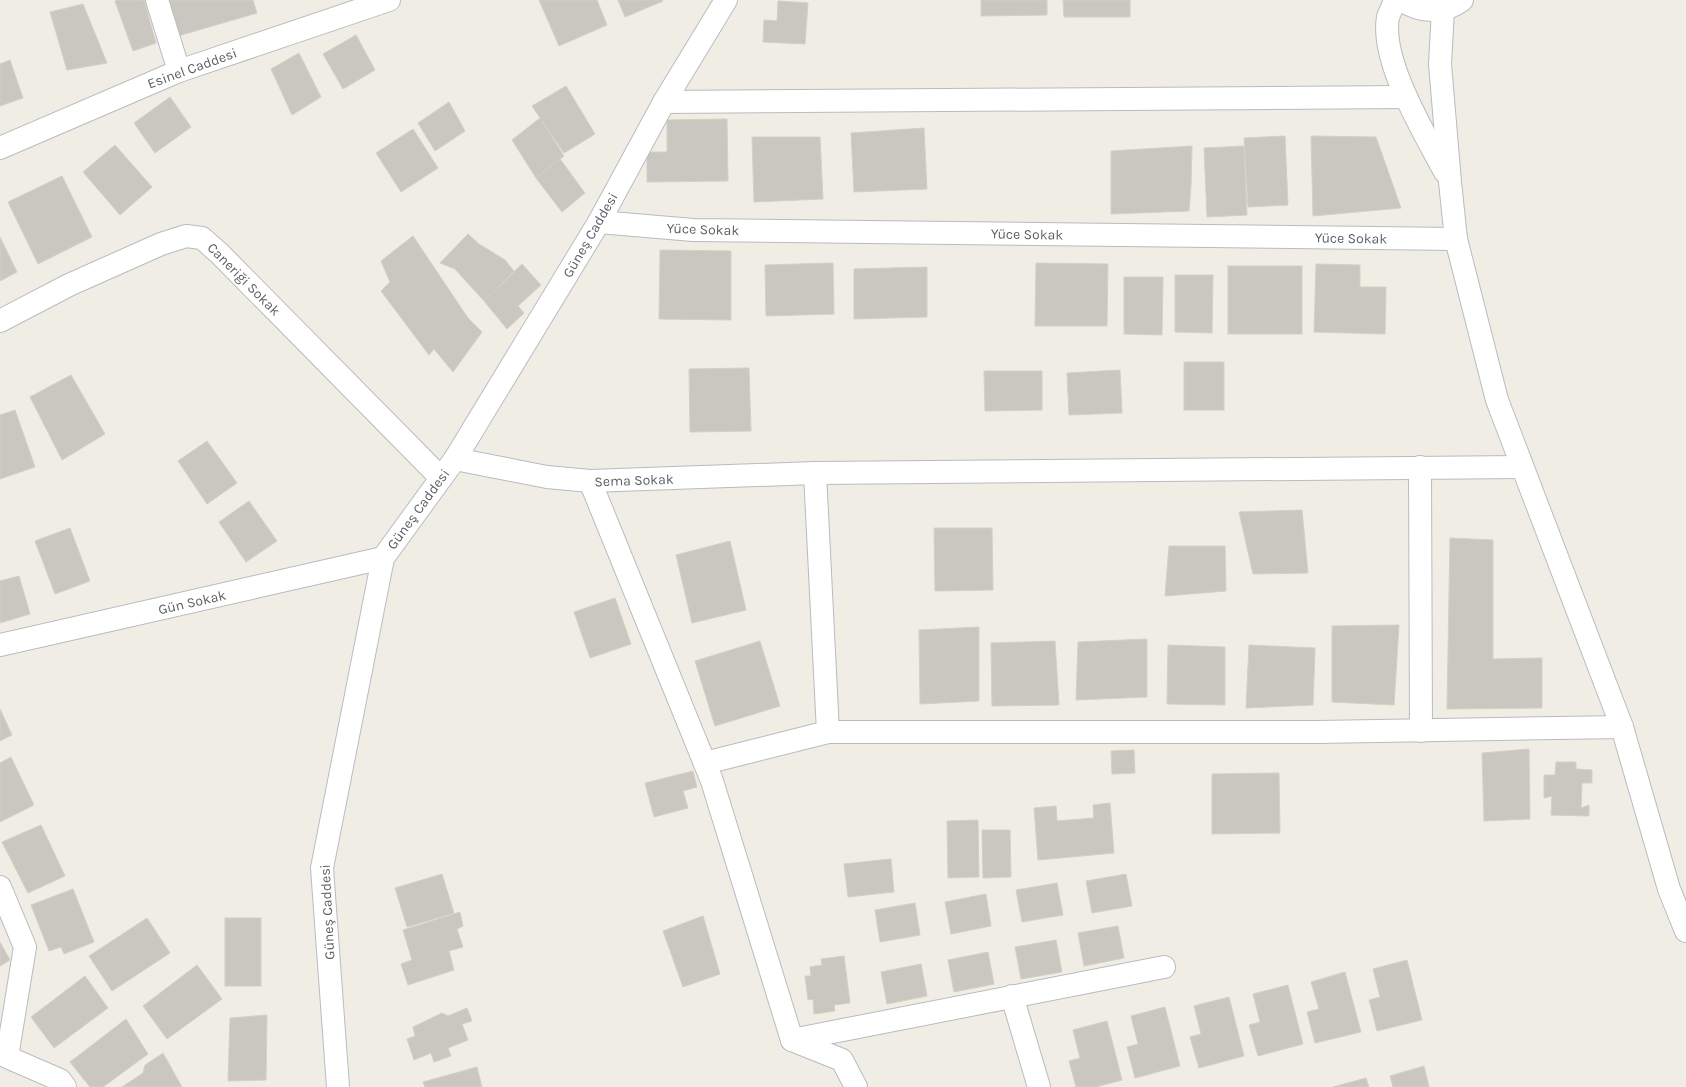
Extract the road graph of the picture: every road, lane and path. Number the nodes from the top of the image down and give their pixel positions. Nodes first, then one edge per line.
1 (157, 0) edge
2 (389, 0) edge
3 (726, 0) edge
4 (1395, 0) edge
5 (1402, 0) edge
6 (1452, 5) edge
7 (179, 71) junction
8 (1406, 97) junction
9 (664, 102) junction
10 (0, 148) edge
11 (1450, 182) junction
12 (599, 222) junction
13 (1456, 239) junction
14 (0, 321) edge
15 (455, 459) junction
16 (1420, 467) junction
17 (1522, 467) junction
18 (816, 473) junction
19 (441, 478) junction
20 (590, 481) junction
21 (383, 558) junction
22 (0, 645) edge
23 (1622, 727) junction
24 (1421, 731) junction
25 (828, 732) junction
26 (705, 764) junction
27 (0, 887) edge
28 (1686, 931) edge
29 (1164, 967) dead end
30 (1012, 996) junction
31 (792, 1040) junction
32 (3, 1060) edge
33 (65, 1087) edge
34 (338, 1087) edge
35 (856, 1087) edge
36 (1040, 1087) edge

1 - 7 street
2 - 7 street, Esinel Caddesi
3 - 9 street, Güneş Caddesi
4 - 8 street
5 - 6 street
6 - 11 street
7 - 10 street, Esinel Caddesi
8 - 9 street
8 - 11 street
9 - 12 street, Güneş Caddesi
11 - 13 street
12 - 13 street, Yüce Sokak
12 - 15 street, Güneş Caddesi
13 - 17 street
14 - 19 street, Caneriği Sokak
15 - 19 street, Güneş Caddesi
15 - 20 street, Sema Sokak
16 - 17 street, Sema Sokak
16 - 18 street, Sema Sokak
16 - 24 street
17 - 23 street
18 - 20 street, Sema Sokak
18 - 25 street
19 - 21 street, Güneş Caddesi
20 - 26 street
21 - 22 street, Gün Sokak
21 - 34 street, Güneş Caddesi
23 - 24 street
23 - 28 street
24 - 25 street
25 - 26 street
26 - 31 street
27 - 32 street
29 - 30 street
30 - 31 street
30 - 36 street
31 - 35 street
32 - 33 street

